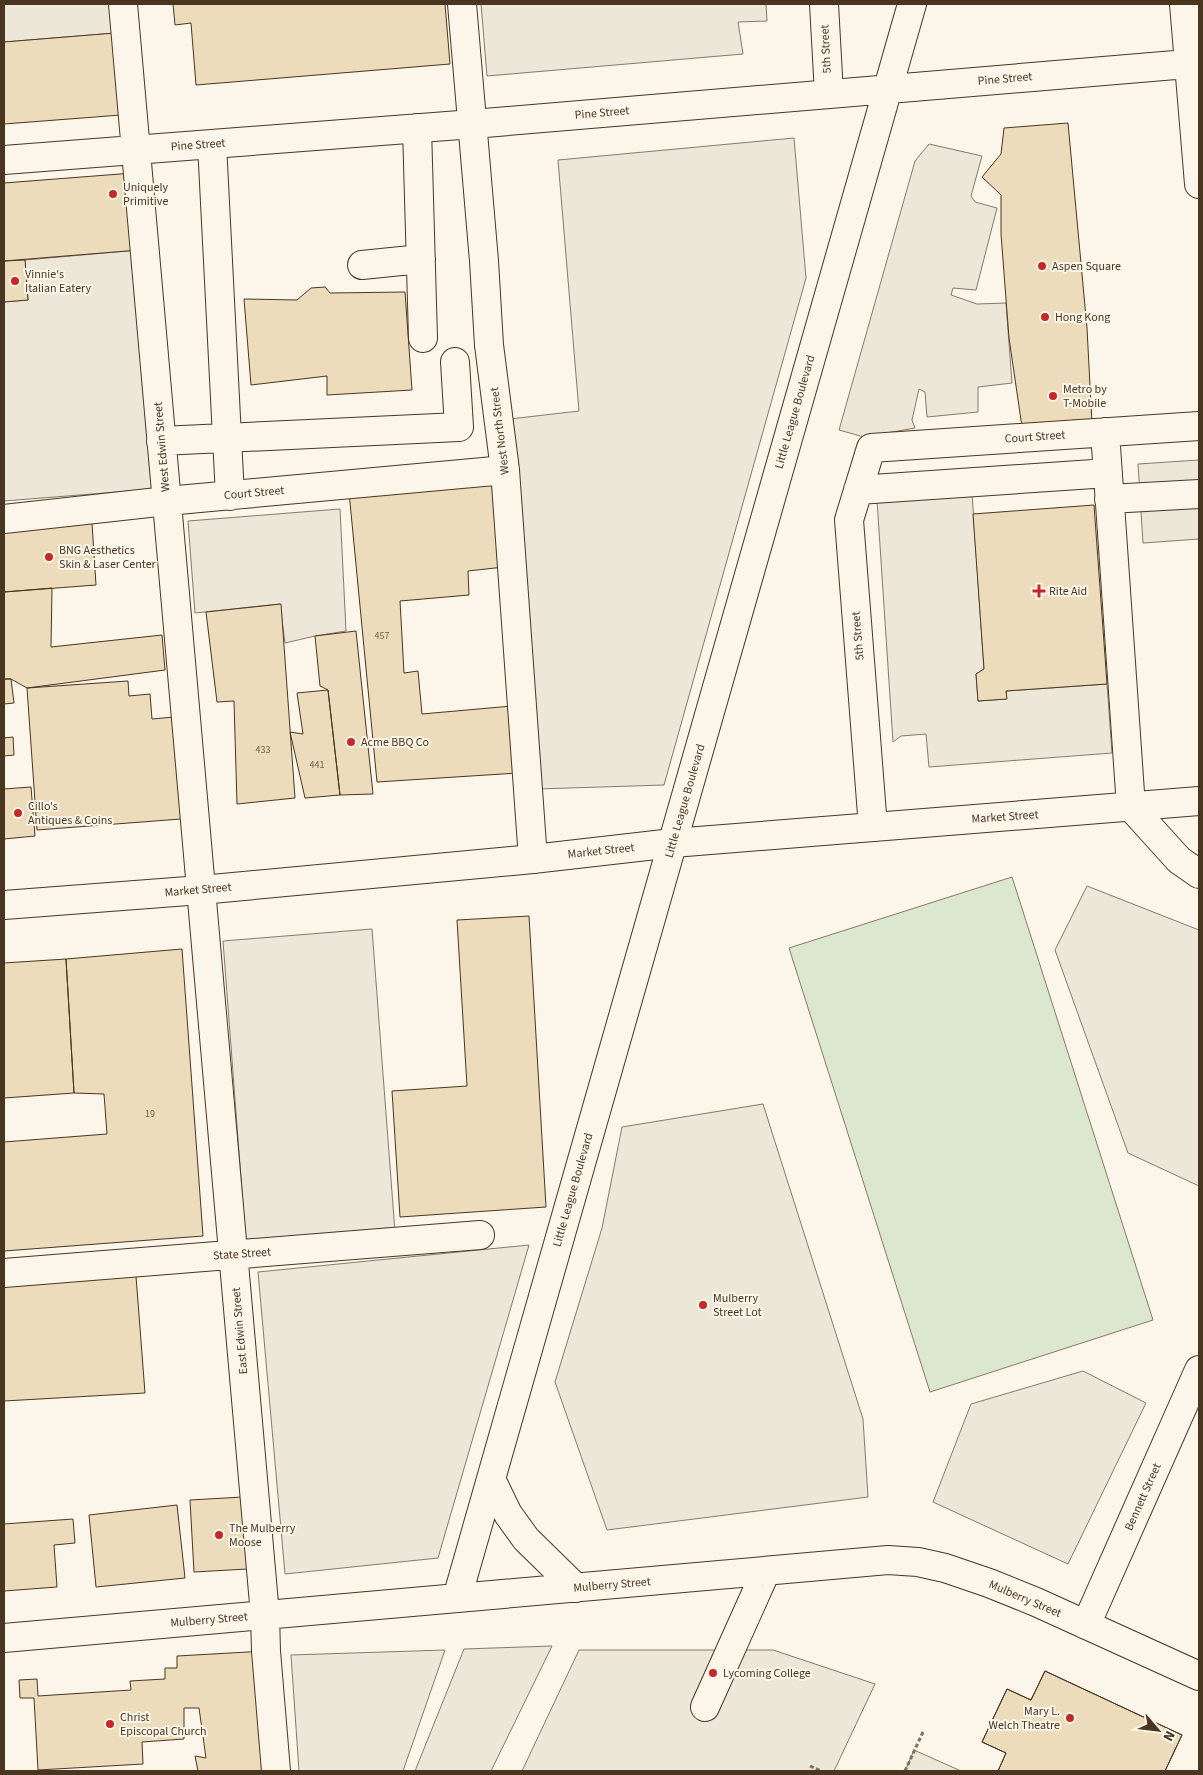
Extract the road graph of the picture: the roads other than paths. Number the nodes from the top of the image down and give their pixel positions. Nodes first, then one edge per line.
1 (123, 4) edge
2 (462, 4) edge
3 (824, 4) edge
4 (912, 4) edge
5 (1184, 4) edge
6 (1194, 64) edge
7 (887, 89) junction
8 (829, 94) junction
9 (472, 124) junction
10 (417, 128) junction
11 (212, 144) junction
12 (136, 150) junction
13 (4, 160) edge
14 (1199, 184) edge
15 (421, 260) junction
16 (362, 265) dead end
17 (423, 338) dead end
18 (454, 362) dead end
19 (1199, 426) edge
20 (1105, 432) junction
21 (227, 436) junction
22 (161, 441) junction
23 (871, 448) joint
24 (505, 470) junction
25 (1108, 486) junction
26 (858, 490) junction
27 (1199, 494) edge
28 (230, 496) junction
29 (167, 501) junction
30 (4, 519) edge
31 (1199, 802) edge
32 (1131, 807) junction
33 (873, 827) junction
34 (673, 843) junction
35 (533, 859) junction
36 (1199, 874) edge
37 (201, 890) junction
38 (4, 905) edge
39 (480, 1235) dead end
40 (233, 1255) junction
41 (4, 1273) edge
42 (1199, 1370) edge
43 (491, 1479) junction
44 (766, 1571) junction
45 (576, 1588) junction
46 (456, 1598) junction
47 (265, 1615) junction
48 (1086, 1625) junction
49 (4, 1638) edge
50 (1199, 1676) edge
51 (705, 1707) dead end
52 (276, 1771) edge

1 - 12 street, West Edwin Street
2 - 9 street, West North Street
3 - 8 street, 5th Street
4 - 7 street, Little League Boulevard
5 - 6 street
6 - 7 street, Pine Street
6 - 14 street
7 - 8 street, Pine Street
7 - 34 street, Little League Boulevard
8 - 9 street, Pine Street
9 - 10 street, Pine Street
9 - 24 street, West North Street
10 - 11 street, Pine Street
10 - 15 street
11 - 12 street, Pine Street
11 - 21 street
12 - 13 street, Pine Street
12 - 22 street, West Edwin Street
15 - 16 street
15 - 17 street
18 - 21 street
19 - 20 street, Court Street
20 - 23 street, Court Street
20 - 25 street
21 - 22 street
21 - 28 street
22 - 29 street, West Edwin Street
23 - 26 street, 5th Street
24 - 28 street, Court Street
24 - 35 street, West North Street
25 - 26 street
25 - 27 street
25 - 32 street
26 - 33 street, 5th Street
28 - 29 street, Court Street
29 - 30 street, Court Street
29 - 37 street, West Edwin Street
31 - 32 street, Market Street
32 - 33 street, Market Street
32 - 36 street
33 - 34 street, Market Street
34 - 35 street, Market Street
34 - 43 street, Little League Boulevard
35 - 37 street, Market Street
37 - 38 street, Market Street
37 - 40 street, East Edwin Street
39 - 40 street, State Street
40 - 41 street, State Street
40 - 47 street, East Edwin Street
42 - 48 street, Bennett Street
43 - 45 street
43 - 46 street, Little League Boulevard
44 - 45 street, Mulberry Street
44 - 48 street, Mulberry Street
44 - 51 street
45 - 46 street, Mulberry Street
46 - 47 street, Mulberry Street
47 - 49 street, Mulberry Street
47 - 52 street, East Edwin Street
48 - 50 street, Mulberry Street

